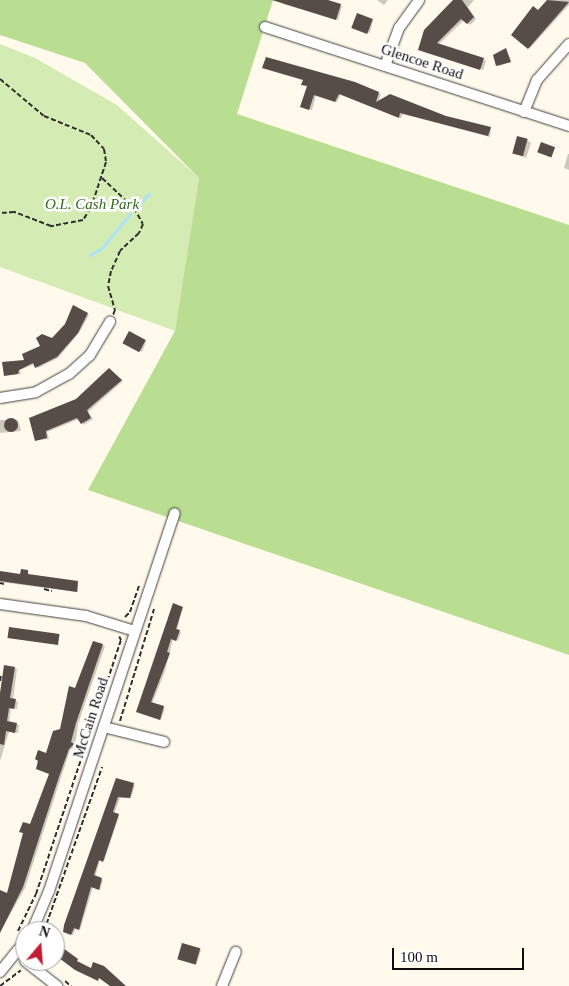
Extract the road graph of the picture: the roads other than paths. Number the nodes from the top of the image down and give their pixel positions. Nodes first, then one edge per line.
1 (418, 0) edge
2 (265, 27) dead end
3 (569, 44) edge
4 (385, 66) junction
5 (524, 112) junction
6 (569, 126) edge
7 (110, 322) road end
8 (0, 398) edge
9 (175, 513) dead end
10 (0, 604) edge
11 (135, 631) junction
12 (104, 727) junction
13 (164, 742) dead end
14 (37, 921) edge
15 (236, 952) dead end
16 (15, 963) edge
17 (38, 971) edge
18 (0, 972) edge
19 (57, 986) edge
20 (222, 986) edge

1 - 4 street
2 - 4 street, Glencoe Road
3 - 5 street
4 - 5 street, Glencoe Road
5 - 6 street, Glencoe Road
7 - 8 street
9 - 11 street, McCain Road
10 - 11 street
11 - 12 street, McCain Road
12 - 13 street
12 - 14 street, McCain Road
15 - 20 street
16 - 18 street
17 - 19 street

